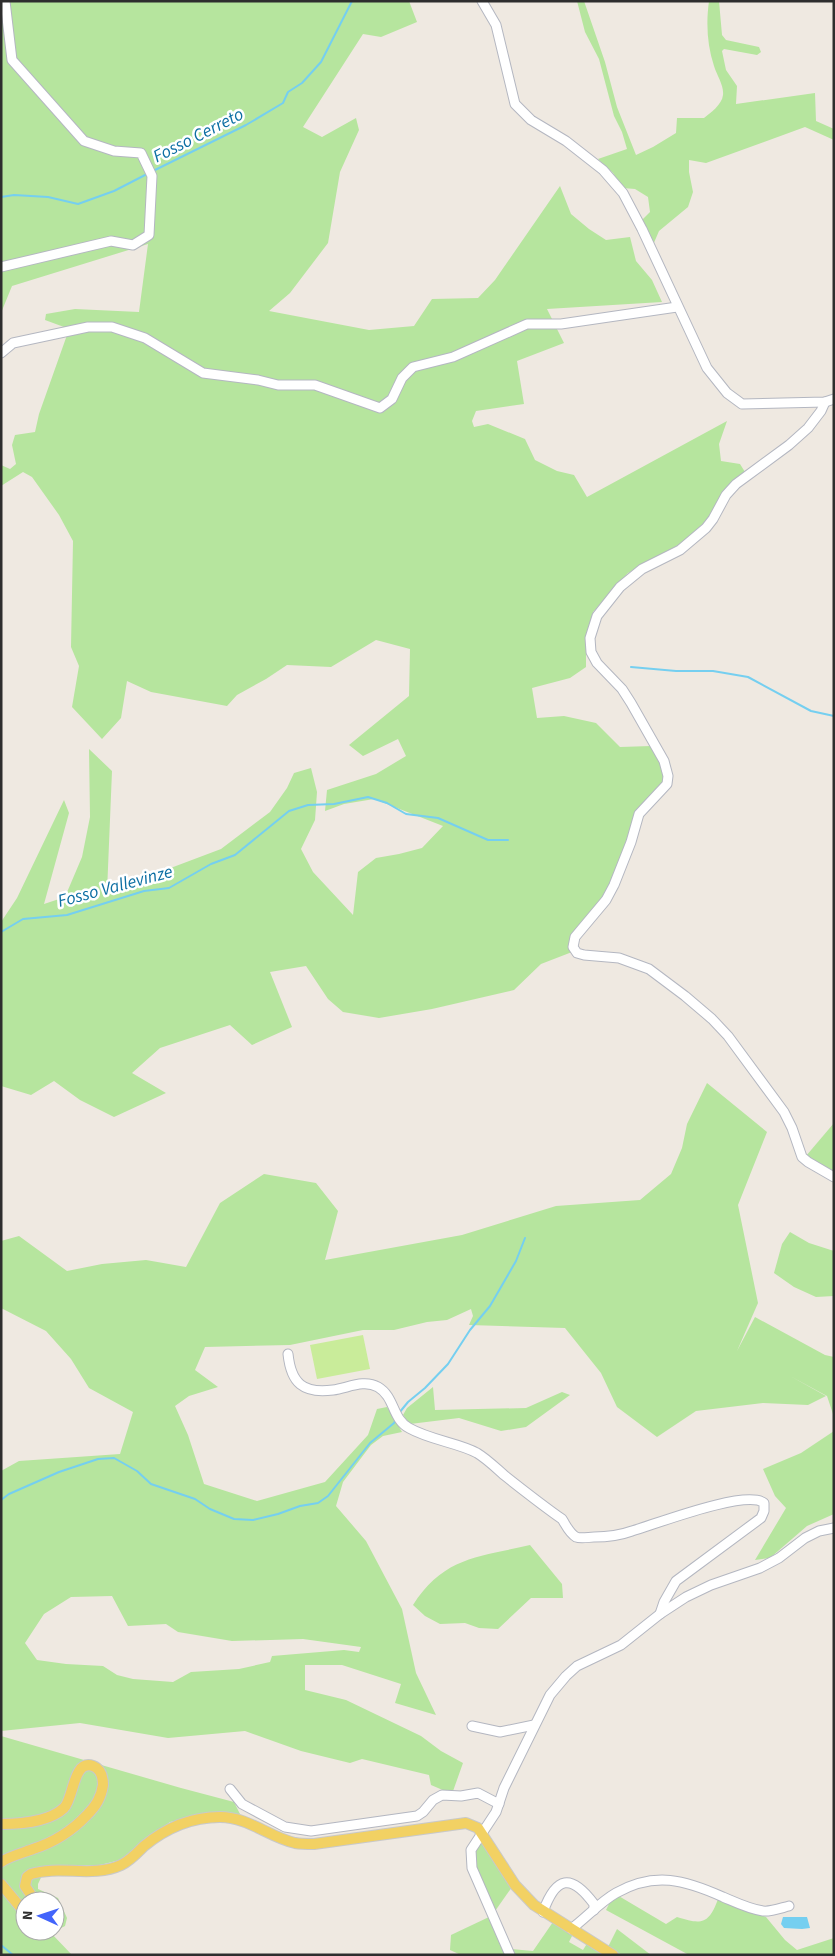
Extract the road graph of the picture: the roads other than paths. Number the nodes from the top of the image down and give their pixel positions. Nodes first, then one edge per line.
1 (5, 1) edge
2 (482, 1) edge
3 (1, 267) edge
4 (677, 307) junction
5 (1, 353) edge
6 (829, 400) edge
7 (834, 1177) edge
8 (288, 1354) dead end
9 (834, 1528) edge
10 (660, 1614) junction
11 (534, 1725) junction
12 (472, 1726) dead end
13 (230, 1789) dead end
14 (499, 1804) junction
15 (1, 1824) edge
16 (481, 1833) junction
17 (1, 1862) edge
18 (1, 1884) edge
19 (28, 1891) edge
20 (15, 1901) edge
21 (789, 1906) dead end
22 (594, 1910) junction
23 (543, 1912) junction
24 (571, 1929) junction
25 (510, 1955) edge
26 (613, 1955) edge

1 - 3 street
2 - 4 street
4 - 5 street
4 - 6 street
6 - 7 street
8 - 10 street
9 - 10 street
10 - 11 street
11 - 12 street
11 - 14 street
13 - 14 street
14 - 16 street
15 - 17 main road
16 - 19 main road
16 - 23 main road
16 - 25 street
18 - 20 main road
21 - 22 street
22 - 23 street
22 - 24 street
23 - 24 main road
24 - 26 main road

